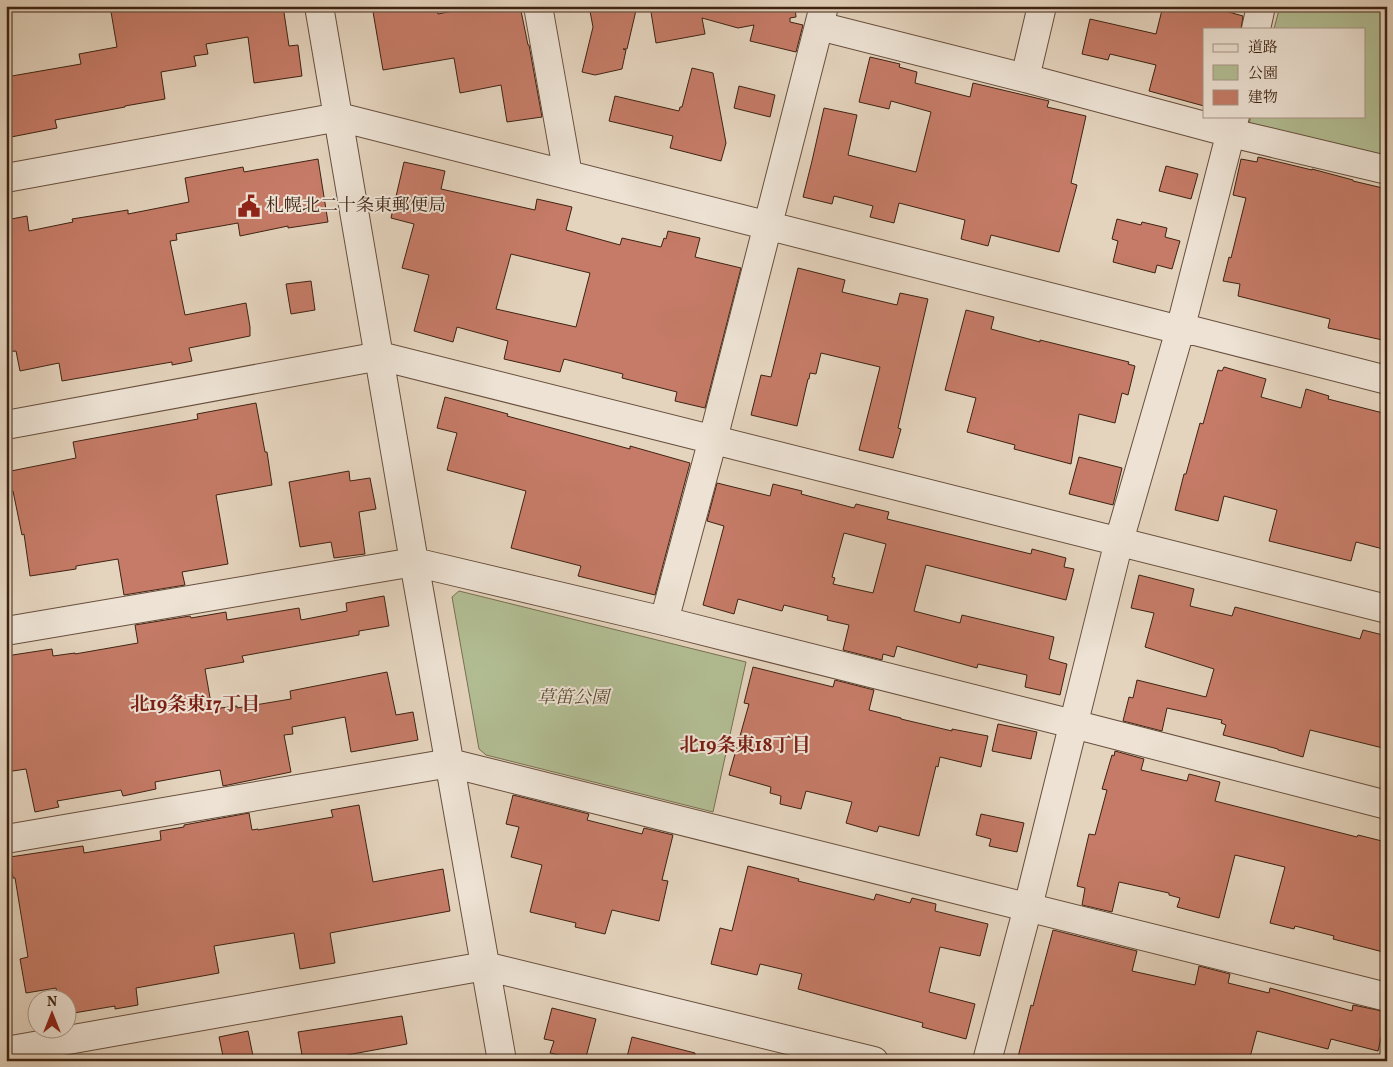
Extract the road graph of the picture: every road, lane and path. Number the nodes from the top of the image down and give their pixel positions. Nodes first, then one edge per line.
1 (319, 6) edge
2 (538, 6) edge
3 (1042, 6) edge
4 (1261, 6) edge
5 (822, 16) edge
6 (1256, 28) edge
7 (1025, 78) junction
8 (339, 118) junction
9 (1233, 125) edge
10 (1387, 170) edge
11 (568, 175) junction
12 (6, 178) edge
13 (767, 225) junction
14 (1180, 330) junction
15 (380, 356) junction
16 (1387, 380) edge
17 (6, 425) edge
18 (713, 439) junction
19 (1119, 541) junction
20 (414, 562) junction
21 (1387, 609) edge
22 (664, 621) junction
23 (6, 631) edge
24 (1073, 724) junction
25 (450, 762) junction
26 (1387, 805) edge
27 (6, 839) edge
28 (1028, 907) junction
29 (485, 966) junction
30 (1387, 997) edge
31 (6, 1051) edge
32 (502, 1061) edge
33 (874, 1061) edge
34 (986, 1061) edge

1 - 8 street
2 - 11 street
3 - 7 street
4 - 6 street
5 - 7 street
5 - 13 street
7 - 9 street
8 - 11 street
8 - 12 street
8 - 15 street
9 - 10 street
9 - 14 street
11 - 13 street
13 - 14 street
13 - 18 street
14 - 16 street
14 - 19 street
15 - 17 street
15 - 18 street
15 - 20 street
18 - 19 street
18 - 22 street
19 - 21 street
19 - 24 street
20 - 22 street
20 - 23 street
20 - 25 street
22 - 24 street
24 - 26 street
24 - 28 street
25 - 27 street
25 - 28 street
25 - 29 street
28 - 30 street
28 - 34 street
29 - 31 street
29 - 32 street
29 - 33 street

